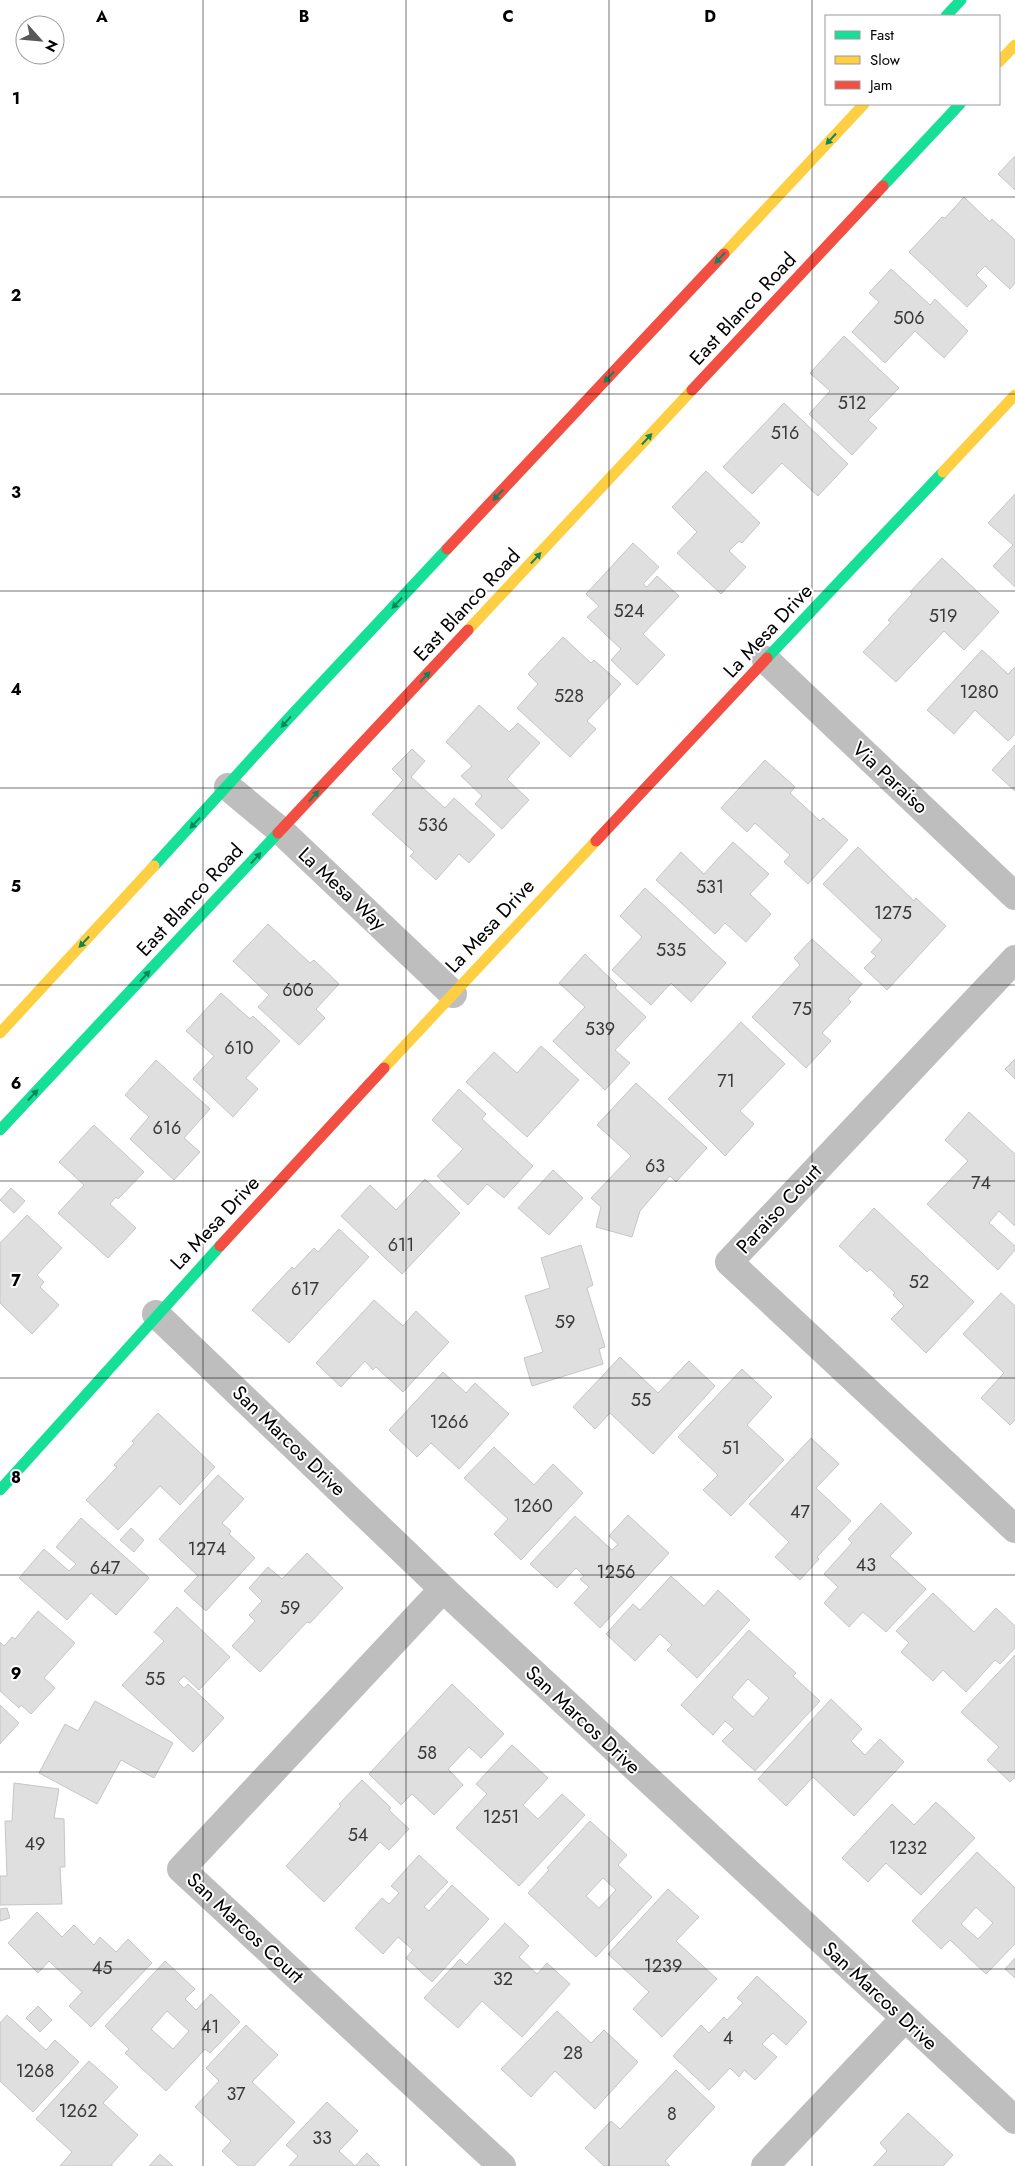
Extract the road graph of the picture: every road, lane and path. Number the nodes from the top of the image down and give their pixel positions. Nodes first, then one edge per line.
1 (961, 0) edge
2 (947, 15) edge
3 (1015, 45) edge
4 (1000, 61) edge
5 (863, 105) edge
6 (959, 105) edge
7 (1015, 395) edge
8 (766, 660) junction
9 (228, 787) junction
10 (281, 831) junction
11 (1015, 896) edge
12 (1015, 959) edge
13 (453, 994) junction
14 (0, 1033) edge
15 (0, 1130) edge
16 (156, 1314) junction
17 (0, 1490) edge
18 (1015, 1529) edge
19 (443, 1589) junction
20 (904, 2018) junction
21 (1015, 2120) edge
22 (502, 2166) edge
23 (764, 2166) edge

1 - 2 main road
3 - 4 main road
5 -> 9 main road
10 -> 6 main road, East Blanco Road
7 - 8 main road, La Mesa Drive
8 - 11 street, Via Paraiso
8 - 13 main road, La Mesa Drive
9 - 10 street, La Mesa Way
9 -> 14 main road
10 - 13 street, La Mesa Way
15 -> 10 main road, East Blanco Road
12 - 18 street, Paraiso Court
13 - 16 main road, La Mesa Drive
16 - 17 main road, La Mesa Drive
16 - 19 street, San Marcos Drive
19 - 20 street, San Marcos Drive
19 - 22 street, San Marcos Court
20 - 21 street, San Marcos Drive
20 - 23 street

